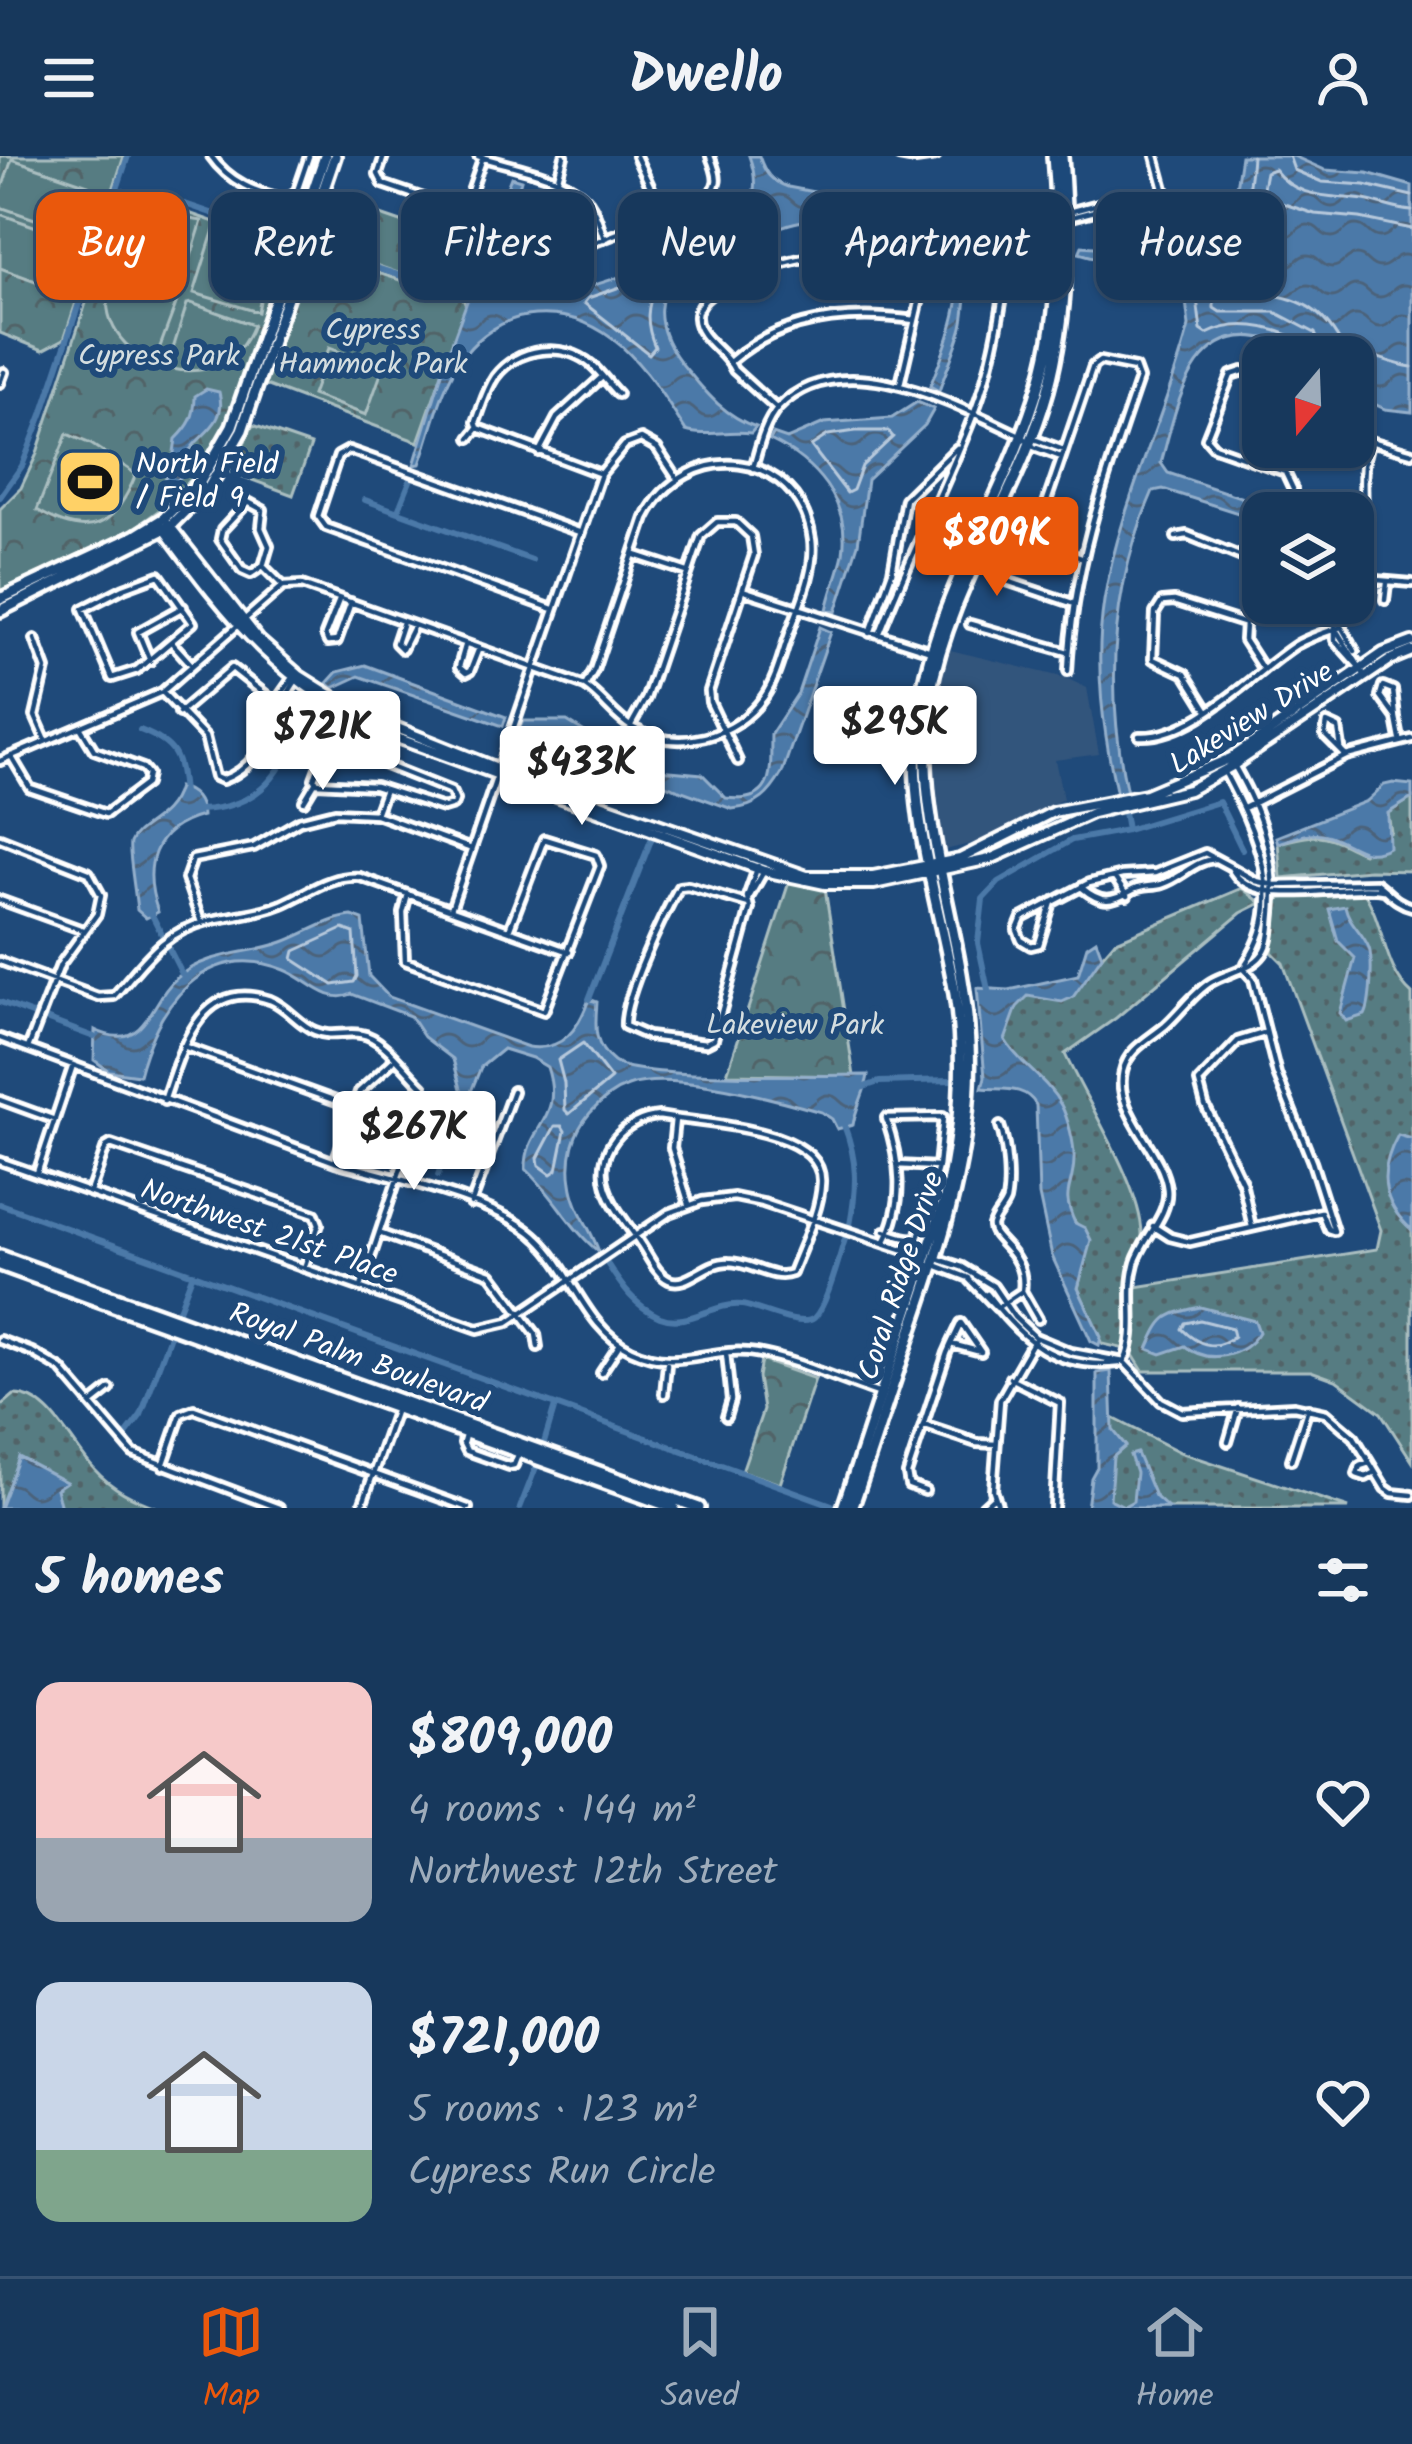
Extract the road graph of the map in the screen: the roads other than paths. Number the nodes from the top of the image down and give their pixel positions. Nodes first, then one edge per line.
1 (211, 156) edge
2 (309, 156) edge
3 (325, 156) edge
4 (335, 156) edge
5 (384, 156) edge
6 (564, 156) edge
7 (636, 156) edge
8 (710, 156) edge
9 (899, 156) edge
10 (936, 156) edge
11 (1053, 156) edge
12 (1062, 156) edge
13 (1155, 156) edge
14 (480, 157) edge
15 (557, 182) junction
16 (653, 192) edge
17 (712, 192) edge
18 (1058, 192) edge
19 (1062, 192) edge
20 (1072, 213) edge
21 (618, 234) edge
22 (604, 239) junction
23 (594, 242) edge
24 (1003, 300) edge
25 (1055, 300) edge
26 (915, 320) junction
27 (731, 362) junction
28 (4, 372) dead end
29 (1242, 372) edge
30 (602, 377) junction
31 (0, 383) edge
32 (900, 384) junction
33 (618, 394) dead end
34 (777, 409) junction
35 (974, 413) junction
36 (478, 428) junction
37 (470, 438) dead end
38 (1027, 439) junction
39 (961, 444) junction
40 (1374, 444) edge
41 (539, 452) junction
42 (1062, 453) junction
43 (1412, 453) edge
44 (1242, 456) edge
45 (753, 467) junction
46 (1274, 468) edge
47 (601, 474) junction
48 (676, 477) junction
49 (928, 479) junction
50 (941, 488) junction
51 (1293, 490) dead end
52 (164, 524) junction
53 (579, 532) junction
54 (1176, 537) dead end
55 (1033, 542) junction
56 (634, 554) junction
57 (1242, 557) edge
58 (1081, 558) junction
59 (263, 566) junction
60 (687, 572) junction
61 (892, 572) junction
62 (902, 575) junction
63 (1374, 581) edge
64 (1387, 583) junction
65 (1412, 584) edge
66 (283, 586) junction
67 (742, 590) junction
68 (339, 598) junction
69 (0, 599) edge
70 (1385, 600) dead end
71 (351, 602) junction
72 (1072, 603) junction
73 (183, 607) junction
74 (797, 608) junction
75 (553, 609) junction
76 (0, 611) edge
77 (403, 621) junction
78 (1242, 622) edge
79 (239, 623) junction
80 (970, 624) dead end
81 (1243, 624) edge
82 (1335, 624) edge
83 (415, 625) junction
84 (1336, 629) junction
85 (871, 633) junction
86 (879, 635) junction
87 (35, 639) dead end
88 (173, 644) junction
89 (466, 644) junction
90 (1412, 646) edge
91 (479, 648) junction
92 (935, 652) junction
93 (1069, 652) junction
94 (150, 661) junction
95 (191, 664) junction
96 (534, 668) junction
97 (1361, 668) junction
98 (1264, 669) junction
99 (1068, 671) dead end
100 (295, 680) junction
101 (585, 686) junction
102 (159, 693) junction
103 (278, 705) junction
104 (1208, 710) junction
105 (179, 713) junction
106 (1396, 718) junction
107 (631, 726) junction
108 (80, 727) junction
109 (724, 732) junction
110 (1139, 736) dead end
111 (1400, 739) junction
112 (1412, 739) edge
113 (46, 741) junction
114 (1341, 748) dead end
115 (11, 756) junction
116 (1346, 756) junction
117 (0, 761) edge
118 (738, 761) dead end
119 (1233, 761) junction
120 (1222, 767) junction
121 (496, 771) junction
122 (316, 781) junction
123 (385, 789) junction
124 (304, 801) dead end
125 (1255, 803) junction
126 (1114, 806) junction
127 (1244, 808) junction
128 (376, 814) junction
129 (0, 838) edge
130 (471, 848) junction
131 (1221, 860) junction
132 (762, 867) junction
133 (934, 869) junction
134 (1164, 869) junction
135 (1114, 877) junction
136 (1168, 882) junction
137 (1081, 887) junction
138 (1266, 887) junction
139 (1275, 888) junction
140 (408, 895) junction
141 (1127, 896) junction
142 (0, 900) edge
143 (748, 901) junction
144 (1052, 902) junction
145 (1412, 908) edge
146 (451, 909) junction
147 (201, 922) junction
148 (83, 930) junction
149 (509, 930) junction
150 (569, 952) junction
151 (0, 961) edge
152 (1243, 968) junction
153 (53, 981) junction
154 (1267, 1032) junction
155 (0, 1038) edge
156 (183, 1046) junction
157 (28, 1048) junction
158 (252, 1060) dead end
159 (394, 1060) junction
160 (74, 1065) junction
161 (248, 1070) junction
162 (513, 1091) dead end
163 (0, 1100) edge
164 (164, 1101) junction
165 (353, 1107) junction
166 (675, 1119) junction
167 (56, 1120) junction
168 (1000, 1126) dead end
169 (0, 1161) edge
170 (335, 1162) junction
171 (898, 1165) junction
172 (938, 1167) junction
173 (37, 1174) junction
174 (397, 1179) junction
175 (90, 1192) junction
176 (472, 1204) junction
177 (689, 1204) junction
178 (811, 1219) junction
179 (1154, 1226) junction
180 (1252, 1227) junction
181 (887, 1232) junction
182 (379, 1233) junction
183 (636, 1236) junction
184 (884, 1243) junction
185 (0, 1256) edge
186 (932, 1260) junction
187 (0, 1265) edge
188 (304, 1268) junction
189 (967, 1277) junction
190 (569, 1281) junction
191 (361, 1287) junction
192 (982, 1287) dead end
193 (1022, 1291) junction
194 (987, 1294) dead end
195 (1005, 1303) junction
196 (998, 1309) junction
197 (522, 1312) junction
198 (1038, 1319) dead end
199 (0, 1340) edge
200 (1033, 1341) junction
201 (620, 1344) junction
202 (952, 1344) junction
203 (538, 1347) dead end
204 (726, 1353) junction
205 (668, 1361) junction
206 (1124, 1362) junction
207 (601, 1373) dead end
208 (1010, 1378) junction
209 (110, 1389) dead end
210 (664, 1394) dead end
211 (885, 1395) junction
212 (92, 1404) junction
213 (398, 1404) junction
214 (1238, 1408) junction
215 (1308, 1408) junction
216 (726, 1417) dead end
217 (923, 1425) junction
218 (466, 1432) junction
219 (1228, 1442) dead end
220 (996, 1444) junction
221 (520, 1452) junction
222 (1291, 1460) dead end
223 (1369, 1462) junction
224 (163, 1466) junction
225 (1374, 1473) junction
226 (373, 1474) junction
227 (925, 1491) dead end
228 (1412, 1495) edge
229 (993, 1498) junction
230 (279, 1508) edge
231 (361, 1508) edge
232 (469, 1508) edge
233 (674, 1508) edge
234 (699, 1508) edge
235 (848, 1508) edge
236 (982, 1508) edge
237 (999, 1508) edge
238 (1054, 1508) edge

1 - 2 street
3 - 52 main road
4 - 52 main road
5 - 14 street
6 - 15 street
7 - 16 street
8 - 17 street
9 - 10 street
11 - 18 main road, Coral Ridge Drive
12 - 19 main road, Coral Ridge Drive
13 - 20 street
14 - 15 street
15 - 22 street
21 - 22 street
22 - 23 street
24 - 35 street
25 - 38 main road, Coral Ridge Drive
26 - 27 street
26 - 27 street
26 - 32 street
27 - 34 street
28 - 31 street
29 - 44 street
30 - 33 street
30 - 36 street
30 - 41 street
32 - 34 street
32 - 35 street
34 - 45 street
35 - 38 street
35 - 39 street
36 - 37 street
36 - 41 street
38 - 42 street
38 - 92 main road, Coral Ridge Drive
39 - 49 street
39 - 50 street
40 - 43 street
41 - 47 street
42 - 55 street
42 - 58 street
45 - 48 street
45 - 74 street
46 - 51 street
47 - 48 street
47 - 53 street
48 - 56 street
49 - 50 street
49 - 61 street
50 - 62 street
52 - 69 main road
52 - 76 main road
52 - 79 street, Lakeview Drive
53 - 75 street
53 - 75 street
54 - 57 street
55 - 58 street
55 - 72 street
56 - 60 street
56 - 101 street
58 - 72 street
59 - 59 street
59 - 66 street
60 - 67 street
60 - 107 street
61 - 62 street
61 - 85 street
62 - 86 street
63 - 64 street
64 - 65 street
64 - 70 street
66 - 68 street
66 - 79 street
67 - 74 street
67 - 109 street
68 - 71 street
68 - 71 street
71 - 77 street
72 - 93 street
73 - 88 street
73 - 94 street
73 - 94 street
74 - 85 street
74 - 109 street
75 - 96 street
77 - 83 street
77 - 83 street
78 - 104 street
79 - 95 street
79 - 100 street, Lakeview Drive
79 - 121 street, Lakeview Drive
80 - 93 street
81 - 98 street
82 - 84 street
83 - 89 street
84 - 97 street
84 - 97 street
84 - 98 street
85 - 86 street
86 - 92 street
87 - 113 street
88 - 94 street
88 - 95 street
89 - 91 street
89 - 91 street
90 - 97 street, Lakeview Drive
91 - 96 street
92 - 133 main road, Coral Ridge Drive
93 - 99 street
95 - 102 street
96 - 101 street
96 - 121 street
97 - 119 street, Lakeview Drive
98 - 104 street
100 - 103 street
100 - 121 street, Lakeview Drive
101 - 107 street
102 - 105 street
102 - 108 street
103 - 105 street
103 - 105 street
104 - 110 street
106 - 106 street
106 - 111 street
107 - 109 street
108 - 113 street
108 - 115 street
109 - 118 street
111 - 112 street
111 - 116 street
113 - 115 street
114 - 116 street
115 - 117 street
116 - 125 street
119 - 120 street, Lakeview Drive
119 - 125 street
120 - 126 street, Lakeview Drive
120 - 127 street
121 - 130 street
121 - 132 street, Lakeview Drive
122 - 123 street
122 - 123 street
122 - 124 street
123 - 128 street
125 - 127 street
125 - 139 street
126 - 133 street, Lakeview Drive
126 - 133 street, Lakeview Drive
127 - 138 street
128 - 130 street
128 - 147 street
129 - 148 street
130 - 146 street
131 - 134 street
131 - 136 street
131 - 138 street
132 - 133 street, Lakeview Drive
132 - 143 street
133 - 186 main road, Coral Ridge Drive
134 - 135 street
134 - 136 street
135 - 137 street
135 - 141 street
136 - 141 street
137 - 141 street
137 - 144 street
138 - 139 street
138 - 152 street
139 - 145 street
139 - 152 street
140 - 146 street
140 - 147 street
140 - 150 street
142 - 148 street
143 - 143 street
144 - 144 street
146 - 149 street
147 - 153 street
148 - 153 street
149 - 150 street
149 - 150 street
151 - 153 street
152 - 154 street
152 - 179 street
153 - 157 street
154 - 180 street
154 - 180 street
155 - 157 street
156 - 159 street
156 - 161 street
156 - 164 street
157 - 160 street
158 - 161 street
159 - 165 street
159 - 174 street
160 - 164 street
160 - 167 street
161 - 165 street
162 - 176 street
163 - 167 street
164 - 170 street
165 - 170 street
166 - 177 street
166 - 178 street
166 - 183 street
167 - 173 street
168 - 193 street
169 - 173 street, Northwest 21st Place
170 - 174 street
171 - 172 street
171 - 172 street
171 - 181 street
172 - 181 street
173 - 175 street, Northwest 21st Place
174 - 176 street
174 - 182 street
175 - 188 street, Northwest 21st Place
175 - 188 street
176 - 190 street
177 - 178 street
177 - 183 street
178 - 183 street
178 - 184 street
179 - 180 street
179 - 206 street
181 - 184 street
182 - 191 street
182 - 197 street
183 - 190 street
184 - 186 street
185 - 213 main road, Royal Palm Boulevard
186 - 189 street
186 - 195 street
186 - 211 main road, Coral Ridge Drive
187 - 213 main road, Royal Palm Boulevard
188 - 191 street, Northwest 21st Place
189 - 192 street
189 - 196 street
190 - 197 street
190 - 201 street
191 - 197 street, Northwest 21st Place
193 - 195 street
193 - 198 street
194 - 196 street
195 - 196 street
195 - 200 street
196 - 200 street
197 - 203 street
199 - 212 street
200 - 206 street
200 - 208 street
201 - 205 street
201 - 207 street
202 - 202 street
202 - 217 street
204 - 205 street
204 - 211 street
204 - 216 street
205 - 210 street
206 - 214 street
208 - 220 street
208 - 238 street
209 - 212 street
211 - 235 main road, Coral Ridge Drive
212 - 224 street
213 - 218 main road, Royal Palm Boulevard
213 - 226 street
213 - 234 main road, Royal Palm Boulevard
214 - 215 street
214 - 219 street
215 - 222 street
215 - 223 street
217 - 220 street
217 - 227 street
218 - 221 main road, Royal Palm Boulevard
218 - 221 street
220 - 229 street
221 - 233 main road, Royal Palm Boulevard
223 - 225 street
223 - 225 street
224 - 226 street
224 - 230 street
225 - 228 street
226 - 231 street
226 - 232 street
229 - 236 street
229 - 237 street

